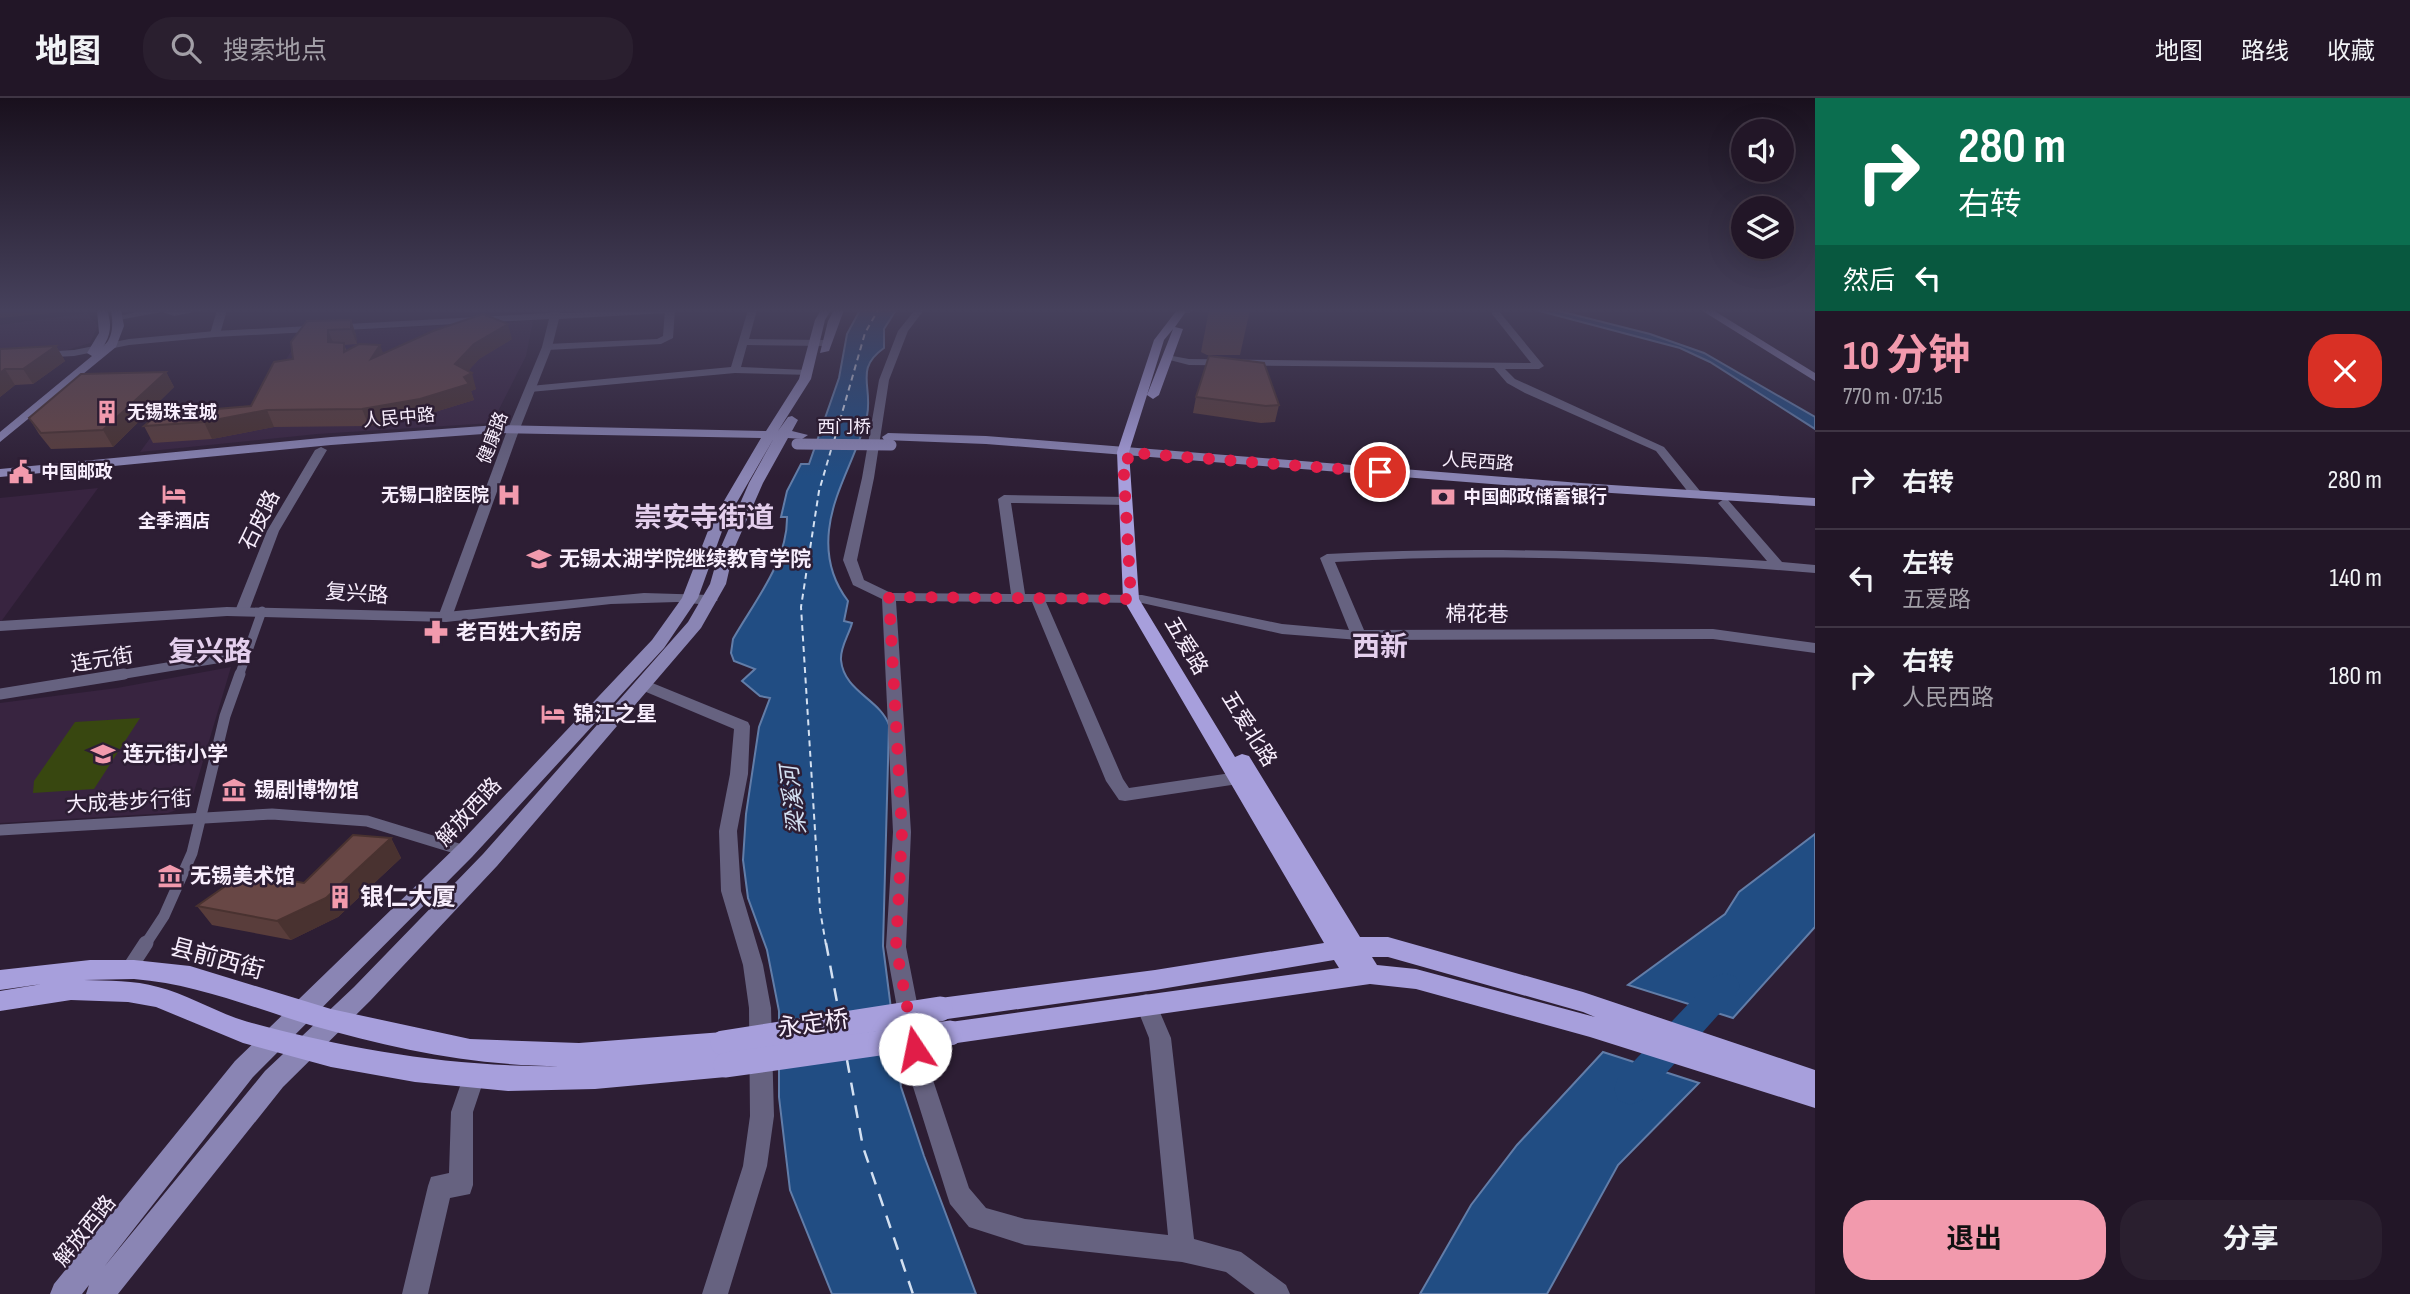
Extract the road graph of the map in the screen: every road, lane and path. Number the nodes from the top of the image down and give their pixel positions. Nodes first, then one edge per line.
1 (75, 366) edge
2 (87, 366) edge
3 (539, 366) edge
4 (736, 366) edge
5 (810, 366) edge
6 (818, 366) edge
7 (890, 366) edge
8 (1152, 366) edge
9 (1164, 366) edge
10 (1497, 366) edge
11 (1795, 366) edge
12 (735, 370) junction
13 (807, 373) junction
14 (1815, 378) edge
15 (530, 389) junction
16 (0, 425) edge
17 (512, 433) junction
18 (0, 438) edge
19 (782, 439) junction
20 (889, 441) joint
21 (321, 450) junction
22 (1128, 455) junction
23 (0, 473) edge
24 (0, 483) edge
25 (1696, 494) junction
26 (1126, 501) junction
27 (1815, 502) edge
28 (1724, 503) junction
29 (1815, 510) edge
30 (1778, 566) junction
31 (1815, 569) edge
32 (1018, 596) junction
33 (889, 597) junction
34 (1037, 597) junction
35 (700, 599) junction
36 (1137, 599) junction
37 (242, 611) junction
38 (262, 611) junction
39 (445, 617) junction
40 (0, 626) edge
41 (1359, 635) junction
42 (1815, 648) edge
43 (246, 654) junction
44 (645, 685) junction
45 (0, 694) edge
46 (1238, 778) junction
47 (200, 818) junction
48 (0, 830) edge
49 (465, 851) junction
50 (1348, 948) junction
51 (129, 969) junction
52 (1363, 975) junction
53 (0, 980) edge
54 (0, 1001) edge
55 (1146, 1003) junction
56 (301, 1011) junction
57 (335, 1020) junction
58 (272, 1040) junction
59 (305, 1049) junction
60 (725, 1054) junction
61 (1759, 1069) junction
62 (474, 1076) junction
63 (1815, 1082) edge
64 (1815, 1096) edge
65 (1182, 1249) junction
66 (64, 1294) edge
67 (100, 1294) edge
68 (415, 1294) edge
69 (715, 1294) edge
70 (1277, 1294) edge

1 - 16 main road
2 - 18 main road
3 - 15 street, 健康路
4 - 12 street
5 - 13 main road, 解放西路
6 - 19 main road, 解放西路
7 - 33 street
8 - 22 main road, 五爱路
9 - 22 main road, 五爱路
10 - 25 street
11 - 14 main road
12 - 13 street
12 - 15 street
13 - 19 main road, 解放西路
15 - 17 street, 健康路
17 - 19 main road, 人民中路
17 - 21 main road, 人民中路
17 - 23 main road, 人民中路
17 - 39 street, 健康路
19 - 20 main road, 西门桥, bridge
19 - 35 main road, 解放西路
20 - 22 main road, 人民西路
21 - 24 main road, 人民中路
21 - 37 street, 石皮路
22 - 25 main road, 人民西路
22 - 26 main road, 五爱路
22 - 28 main road, 人民西路
22 - 36 main road, 五爱北路
25 - 27 main road, 人民西路
26 - 32 street
26 - 36 main road, 五爱路
28 - 29 main road, 人民西路
28 - 30 street
30 - 31 street
30 - 41 street
32 - 33 street, 棉花巷
32 - 34 street, 棉花巷
33 - 65 street
34 - 36 street, 棉花巷
34 - 46 street
35 - 39 street, 复兴路
35 - 44 main road, 解放西路
35 - 49 main road, 解放西路
36 - 41 street, 棉花巷
36 - 46 main road, 五爱路
36 - 50 main road, 五爱北路
37 - 38 street, 复兴路
37 - 40 street, 复兴路
38 - 39 street, 复兴路
38 - 43 street
41 - 42 street, 棉花巷
43 - 45 street, 连元街
43 - 47 street
44 - 57 main road, 解放西路
44 - 69 street
46 - 50 main road, 五爱路
47 - 48 street, 大成巷步行街
47 - 49 street, 大成巷步行街
47 - 51 street
49 - 56 main road, 解放西路
50 - 52 main road, 五爱北路
50 - 60 main road, 永定桥, bridge
50 - 61 main road, 永定桥
51 - 53 main road, 县前西街
51 - 56 main road, 县前西街
52 - 55 main road, 永定桥
52 - 61 main road, 永定桥
54 - 58 main road
55 - 60 main road, 永定桥, bridge
55 - 65 street
56 - 57 main road, 县前西街
56 - 58 main road, 解放西路
57 - 59 main road, 解放西路
57 - 60 main road, 县前西街
58 - 59 main road
58 - 66 main road, 解放西路
59 - 62 main road
59 - 67 main road, 解放西路
60 - 62 main road
61 - 63 main road
61 - 64 main road
62 - 68 street
65 - 70 street

